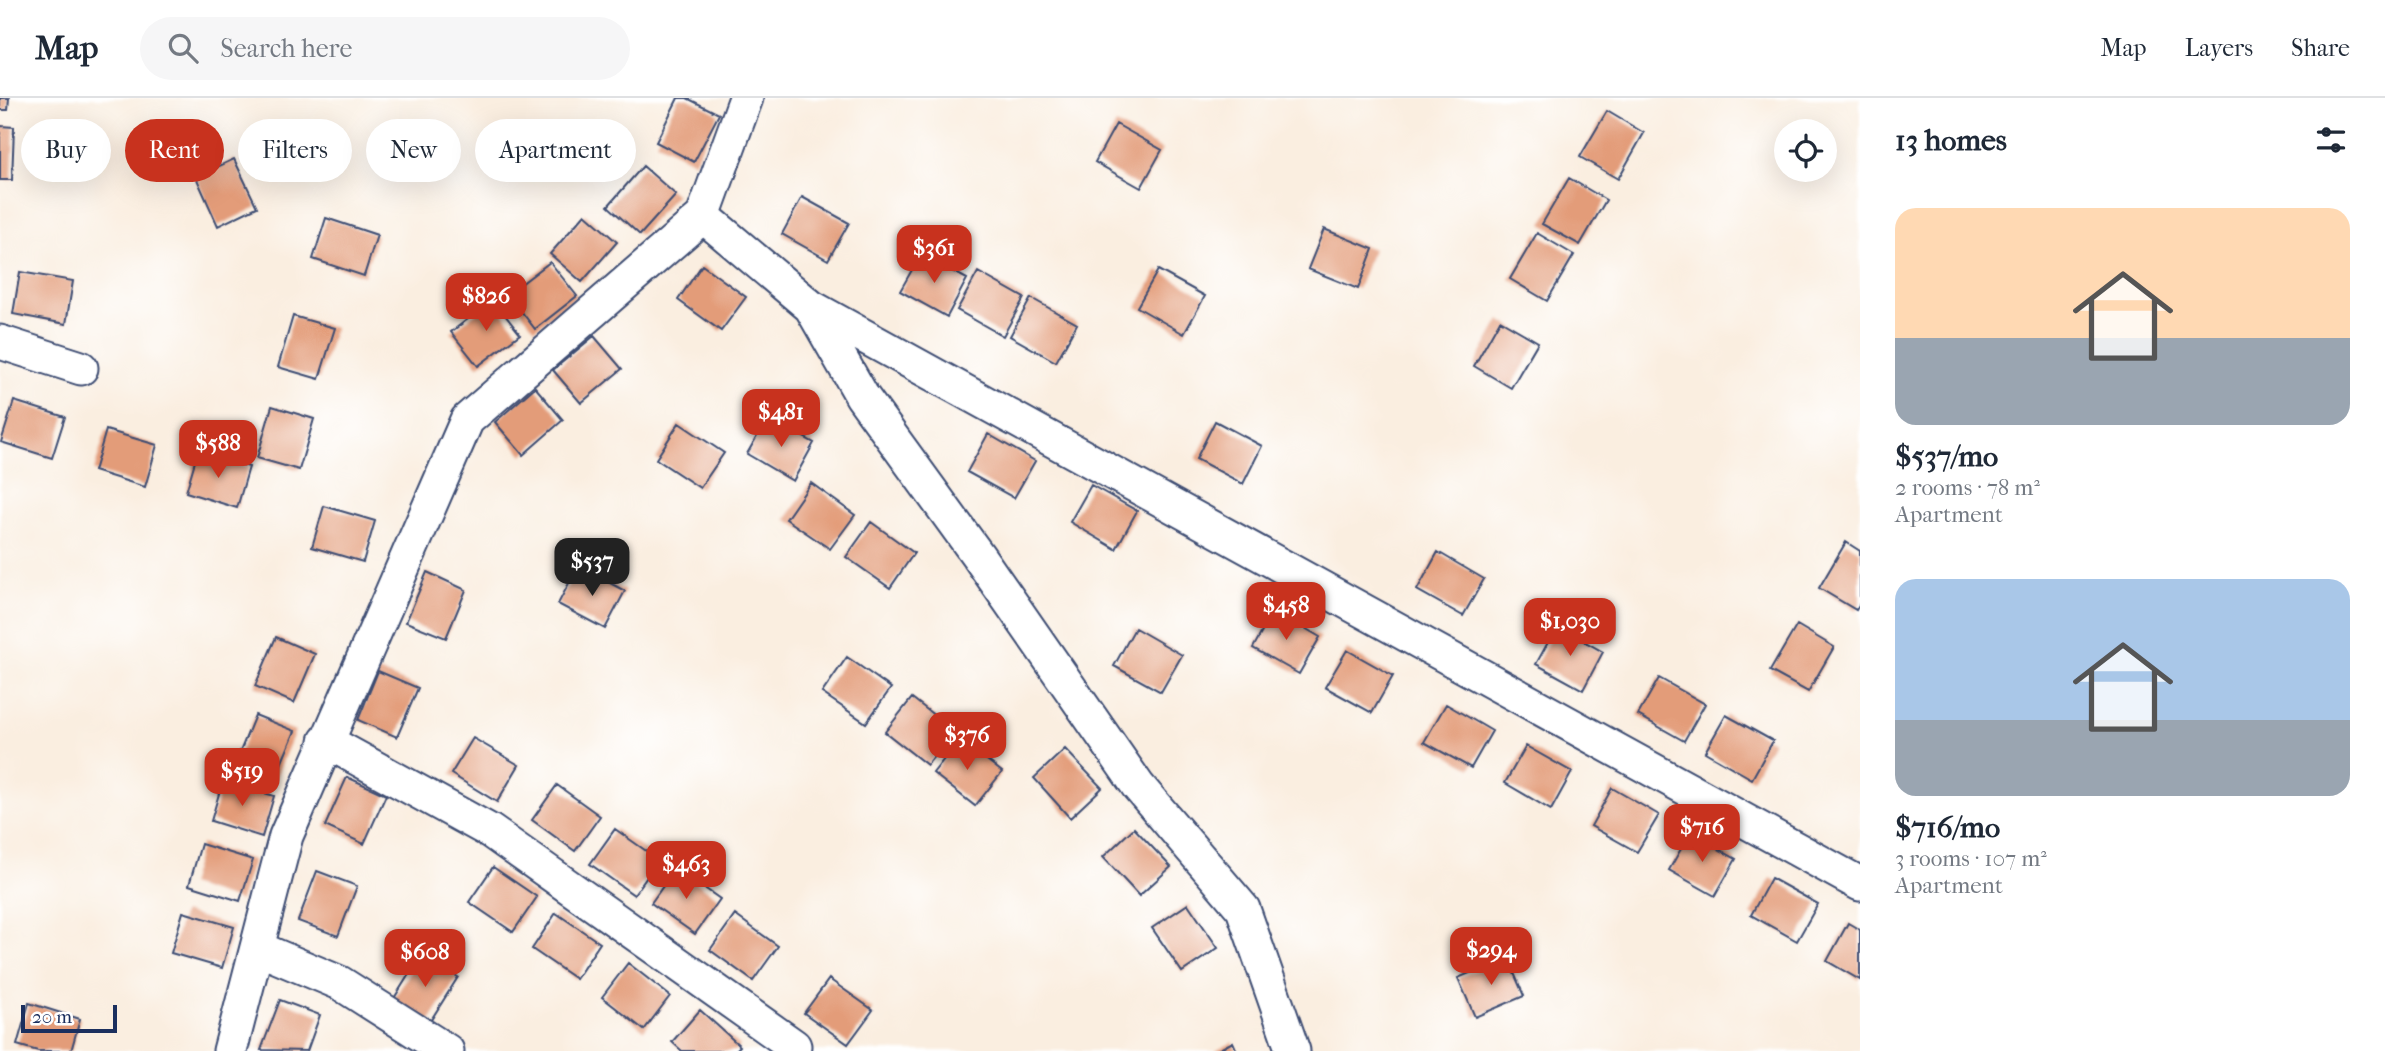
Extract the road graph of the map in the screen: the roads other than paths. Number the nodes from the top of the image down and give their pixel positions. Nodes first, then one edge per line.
1 (746, 98) edge
2 (703, 216) junction
3 (811, 307) junction
4 (0, 342) edge
5 (81, 368) dead end
6 (326, 741) junction
7 (1860, 884) edge
8 (257, 948) junction
9 (794, 1046) dead end
10 (230, 1051) edge
11 (447, 1051) edge
12 (1293, 1051) edge

1 - 2 street
2 - 3 street
2 - 6 street
3 - 7 street
3 - 12 street
4 - 5 street
6 - 8 street
6 - 9 street
8 - 10 street
8 - 11 street

